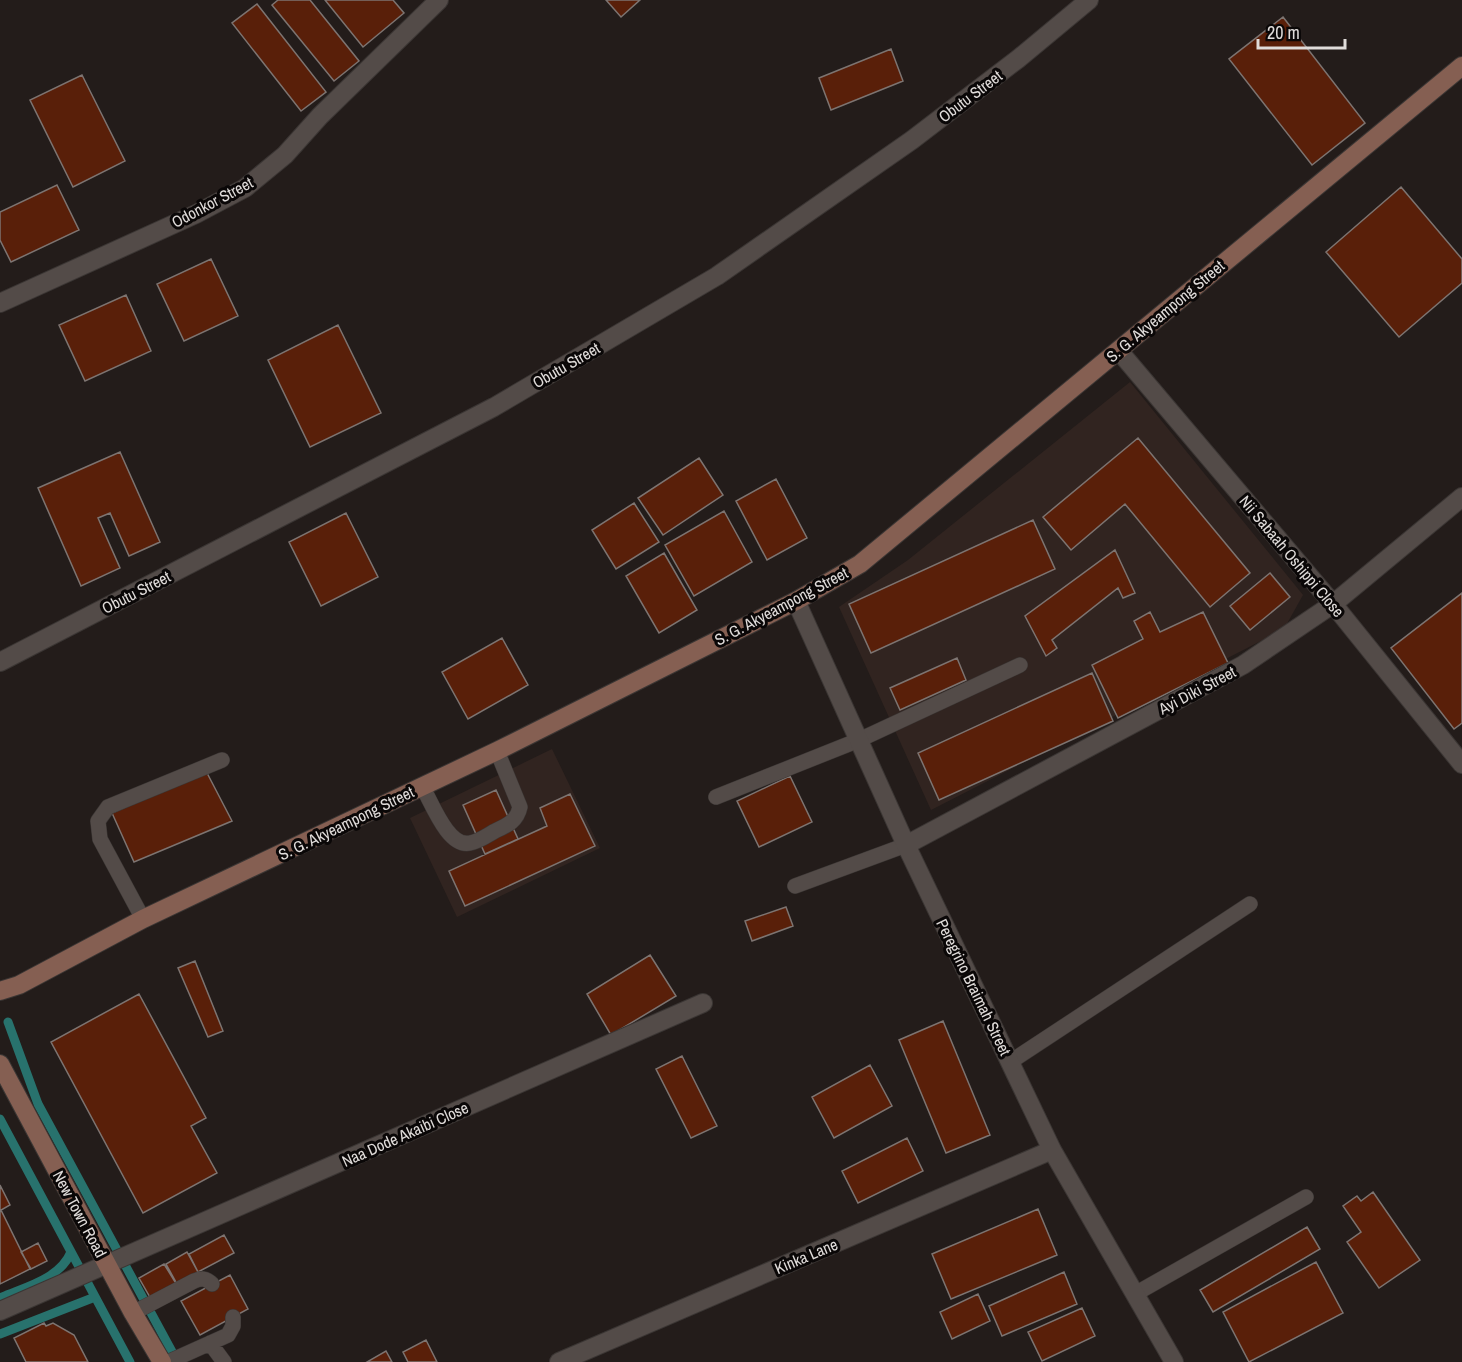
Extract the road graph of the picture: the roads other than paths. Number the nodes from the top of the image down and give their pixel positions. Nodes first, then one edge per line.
1 (439, 0) edge
2 (1089, 0) edge
3 (1462, 66) edge
4 (0, 303) edge
5 (1119, 351) junction
6 (1462, 497) edge
7 (796, 601) junction
8 (1334, 604) junction
9 (0, 662) edge
10 (1020, 665) dead end
11 (859, 740) junction
12 (497, 751) junction
13 (222, 760) dead end
14 (1462, 764) edge
15 (423, 786) junction
16 (716, 796) dead end
17 (906, 845) junction
18 (795, 886) dead end
19 (1250, 904) dead end
20 (143, 920) junction
21 (0, 991) edge
22 (703, 1003) dead end
23 (1010, 1062) junction
24 (0, 1064) edge
25 (1052, 1150) junction
26 (1306, 1197) dead end
27 (107, 1265) junction
28 (212, 1284) dead end
29 (1135, 1294) junction
30 (0, 1311) edge
31 (133, 1313) junction
32 (233, 1317) dead end
33 (210, 1343) junction
34 (1169, 1360) edge
35 (162, 1362) edge
36 (168, 1362) edge
37 (224, 1362) edge
38 (559, 1362) edge

1 - 4 street, Odonkor Street
2 - 9 street, Obutu Street
3 - 5 street, S. G. Akyeampong Street
5 - 7 street, S. G. Akyeampong Street
5 - 8 street, Nii Sabaah Oshippi Close
6 - 8 street, Ayi Diki Street
7 - 11 street, Peregrino Braimah Street
7 - 12 street, S. G. Akyeampong Street
8 - 14 street, Nii Sabaah Oshippi Close
8 - 17 street, Ayi Diki Street
10 - 11 lane
11 - 16 lane
11 - 17 street, Peregrino Braimah Street
12 - 15 street, S. G. Akyeampong Street
12 - 15 lane
13 - 20 lane
15 - 20 street, S. G. Akyeampong Street
17 - 18 lane
17 - 23 street, Peregrino Braimah Street
19 - 23 lane
20 - 21 street, S. G. Akyeampong Street
22 - 27 street, Naa Dode Akaibi Close
23 - 25 street, Peregrino Braimah Street
24 - 27 street, New Town Road
25 - 29 street, Peregrino Braimah Street
25 - 38 street, Kinka Lane
26 - 29 lane
27 - 30 street, Naa Dode Akaibi Close
27 - 31 street, New Town Road
28 - 31 lane
29 - 34 street, Peregrino Braimah Street
31 - 35 street, New Town Road
32 - 33 lane
33 - 36 lane
33 - 37 lane

